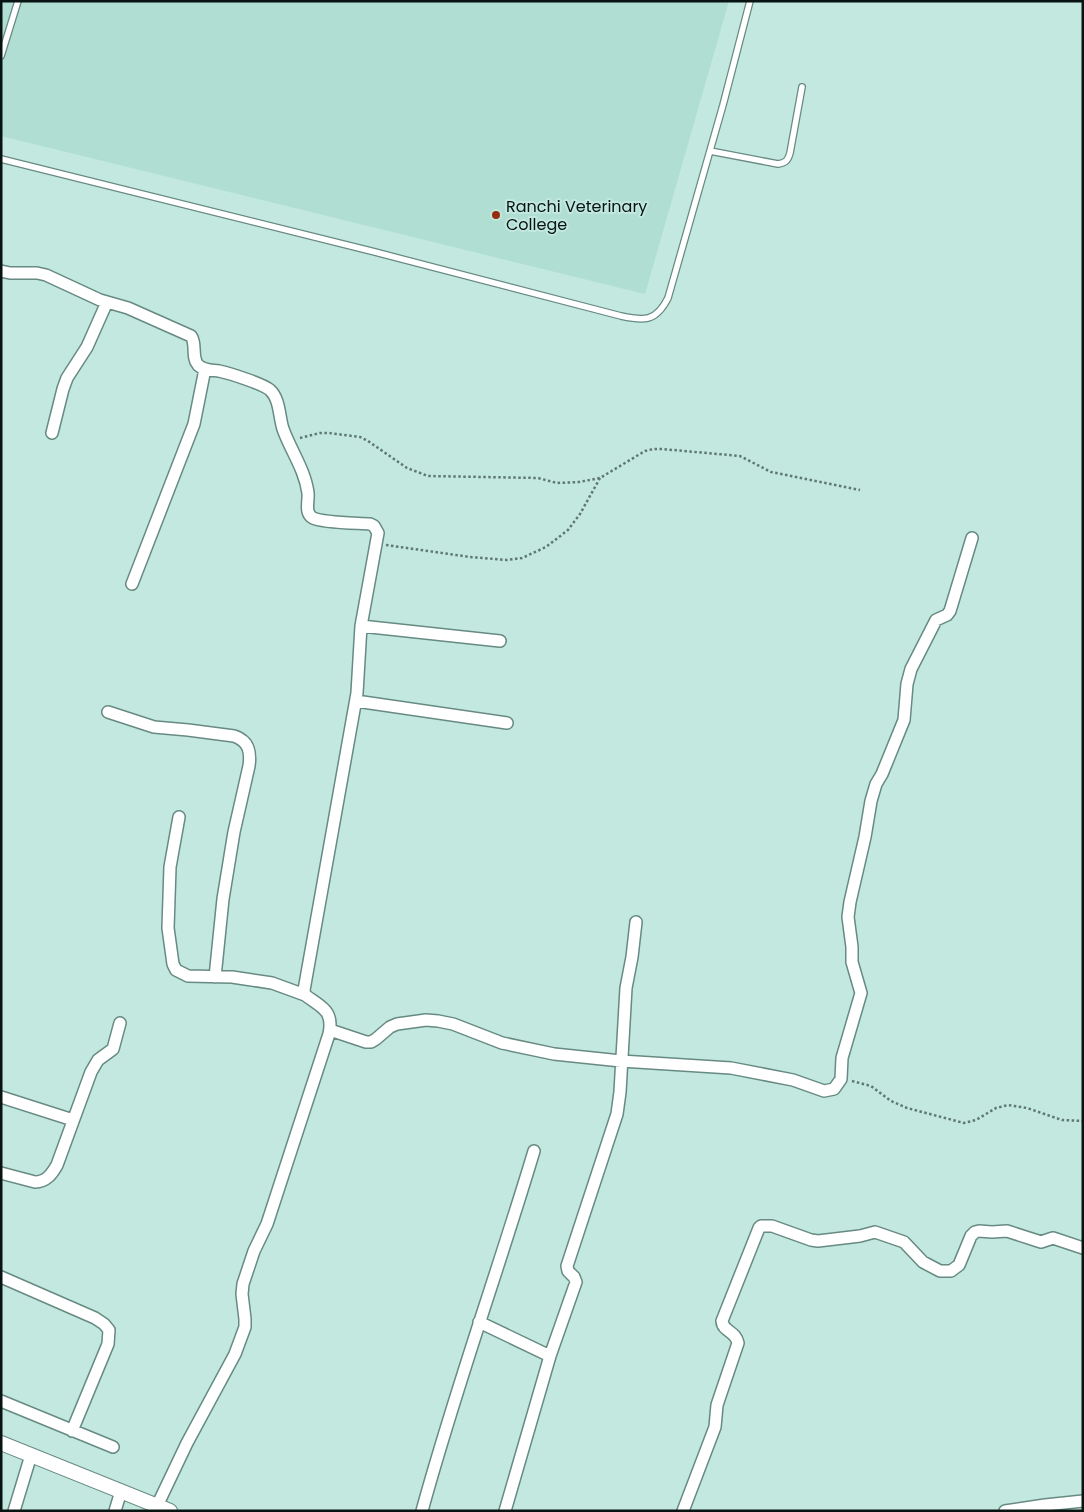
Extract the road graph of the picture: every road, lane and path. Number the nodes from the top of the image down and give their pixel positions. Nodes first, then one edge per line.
1 (18, 1) edge
2 (750, 1) edge
3 (3, 44) edge
4 (1, 56) edge
5 (802, 87) dead end
6 (710, 151) junction
7 (1, 159) edge
8 (1, 272) edge
9 (107, 302) junction
10 (205, 369) junction
11 (52, 433) dead end
12 (289, 442) junction
13 (600, 478) junction
14 (860, 490) dead end
15 (972, 538) dead end
16 (376, 544) junction
17 (132, 584) dead end
18 (361, 626) junction
19 (500, 641) dead end
20 (356, 701) junction
21 (108, 712) dead end
22 (507, 723) dead end
23 (179, 817) dead end
24 (636, 922) dead end
25 (215, 977) junction
26 (305, 995) junction
27 (120, 1023) dead end
28 (330, 1030) junction
29 (620, 1061) junction
30 (841, 1079) junction
31 (1, 1096) edge
32 (73, 1120) junction
33 (1083, 1121) edge
34 (534, 1151) dead end
35 (1, 1173) edge
36 (1083, 1248) edge
37 (1, 1277) edge
38 (479, 1322) junction
39 (550, 1356) junction
40 (1, 1401) edge
41 (72, 1431) junction
42 (1, 1443) edge
43 (113, 1447) dead end
44 (31, 1456) junction
45 (121, 1492) junction
46 (1083, 1502) edge
47 (164, 1508) edge
48 (14, 1511) edge
49 (115, 1511) edge
50 (422, 1511) edge
51 (505, 1511) edge
52 (683, 1511) edge
53 (1005, 1511) edge

1 - 3 lane
2 - 6 lane
3 - 4 lane
5 - 6 lane
6 - 7 lane
8 - 9 street
9 - 10 street
9 - 11 street
10 - 12 street
10 - 17 street
12 - 13 path
12 - 16 street
13 - 14 path
13 - 16 path
15 - 30 street
16 - 18 street
18 - 19 street
18 - 20 street
20 - 22 street
20 - 26 street
21 - 25 street
23 - 25 street
24 - 29 street
25 - 26 street
26 - 28 street
27 - 32 street
28 - 29 street
28 - 47 street
29 - 30 street
29 - 39 street
30 - 33 path
31 - 32 street
32 - 35 street
34 - 38 street
36 - 52 street
37 - 41 street
38 - 39 street
38 - 50 street
39 - 51 street
40 - 41 street
41 - 43 street
42 - 44 street
44 - 45 street
44 - 48 street
45 - 47 street
45 - 49 street
46 - 53 street

